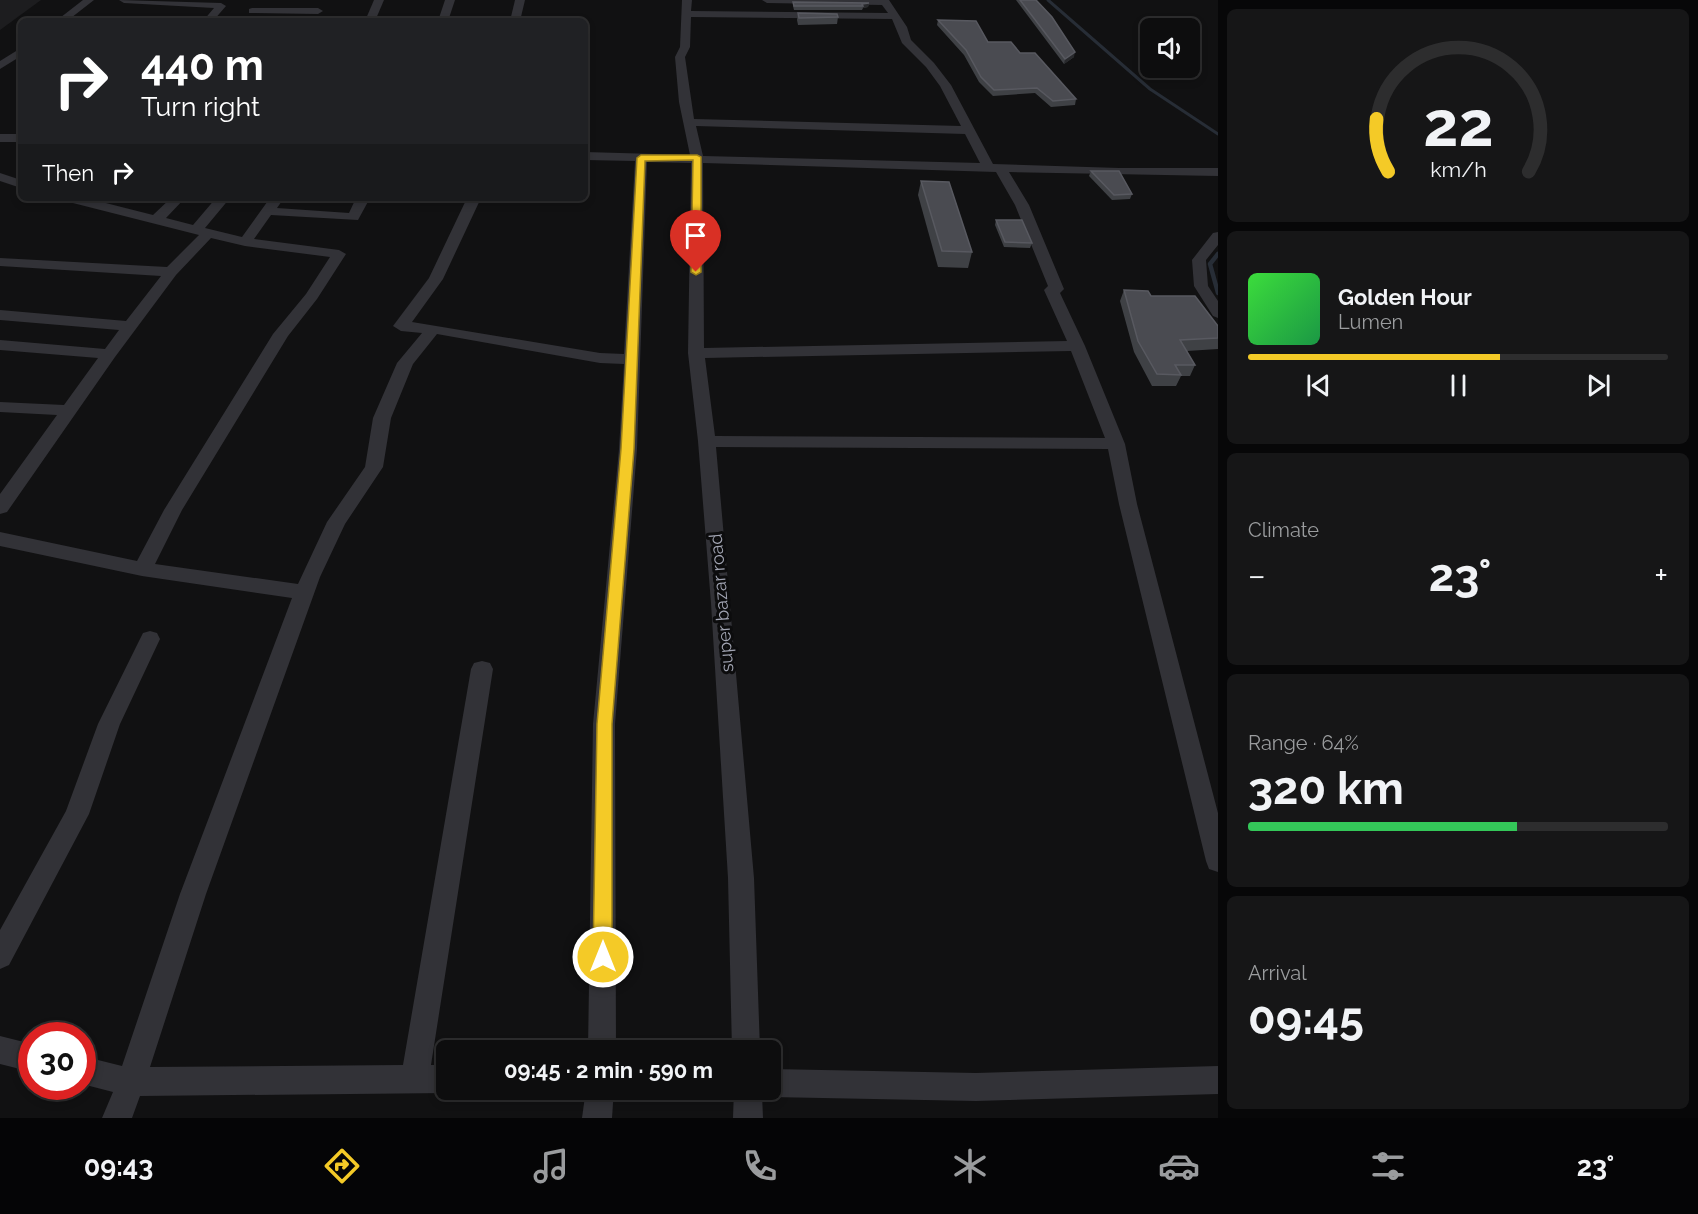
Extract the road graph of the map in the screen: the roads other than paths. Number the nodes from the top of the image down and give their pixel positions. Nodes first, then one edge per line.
1 (88, 0) edge
2 (124, 0) edge
3 (325, 0) edge
4 (379, 0) edge
5 (450, 0) edge
6 (520, 0) edge
7 (687, 0) edge
8 (767, 0) edge
9 (885, 1) edge
10 (252, 11) dead end
11 (318, 11) junction
12 (685, 14) junction
13 (895, 16) junction
14 (65, 18) edge
15 (211, 18) edge
16 (313, 18) edge
17 (371, 18) edge
18 (444, 18) edge
19 (516, 18) edge
20 (18, 53) edge
21 (0, 66) edge
22 (690, 122) junction
23 (969, 130) junction
24 (18, 136) edge
25 (0, 138) edge
26 (588, 156) edge
27 (697, 157) junction
28 (641, 158) junction
29 (994, 168) junction
30 (1218, 172) edge
31 (0, 177) edge
32 (18, 183) edge
33 (82, 201) edge
34 (174, 201) edge
35 (221, 201) edge
36 (275, 201) edge
37 (362, 201) edge
38 (473, 201) edge
39 (267, 211) junction
40 (156, 220) junction
41 (202, 232) junction
42 (1218, 236) edge
43 (245, 242) junction
44 (0, 262) edge
45 (171, 272) junction
46 (1218, 314) edge
47 (0, 315) edge
48 (130, 326) junction
49 (433, 329) junction
50 (0, 345) edge
51 (1077, 346) junction
52 (696, 353) junction
53 (109, 354) junction
54 (631, 359) junction
55 (0, 407) edge
56 (70, 411) junction
57 (707, 441) junction
58 (1116, 444) junction
59 (0, 508) edge
60 (0, 539) edge
61 (142, 569) junction
62 (305, 592) junction
63 (150, 639) dead end
64 (482, 669) dead end
65 (1218, 861) edge
66 (0, 956) edge
67 (602, 1040) edge
68 (746, 1040) edge
69 (0, 1050) edge
70 (18, 1054) edge
71 (96, 1073) edge
72 (415, 1078) junction
73 (436, 1079) edge
74 (1218, 1080) edge
75 (131, 1082) junction
76 (781, 1083) edge
77 (599, 1100) edge
78 (748, 1100) edge
79 (117, 1118) edge
80 (597, 1118) edge
81 (748, 1118) edge

1 - 14 street
2 - 15 street
3 - 11 street
4 - 17 street
5 - 18 street
6 - 19 street
7 - 12 street, super bazar road
8 - 9 street
9 - 13 street
10 - 11 street
11 - 16 street
12 - 13 street
12 - 22 street, super bazar road
13 - 23 street
20 - 21 street
22 - 23 street
22 - 27 street, super bazar road
23 - 29 street
24 - 25 street
26 - 28 street
27 - 28 street
27 - 29 street
27 - 52 street, super bazar road
28 - 54 street
29 - 30 street
29 - 51 street
31 - 32 street
33 - 40 street
34 - 40 street
35 - 41 street
36 - 39 street
37 - 39 street
38 - 49 street
39 - 43 street
40 - 41 street
41 - 43 street
41 - 45 street
42 - 46 street
43 - 61 street
44 - 45 street
45 - 48 street
47 - 48 street
48 - 53 street
49 - 54 street
49 - 62 street
50 - 53 street
51 - 52 street
51 - 58 street
52 - 57 street, super bazar road
53 - 56 street
54 - 67 street
55 - 56 street
56 - 59 street
57 - 58 street
57 - 68 street, super bazar road
58 - 65 street
60 - 61 street
61 - 62 street
62 - 75 street
63 - 66 street
64 - 72 street
69 - 70 street
71 - 75 street
72 - 73 street
72 - 75 street
74 - 76 street
75 - 79 street
77 - 80 street
78 - 81 street

